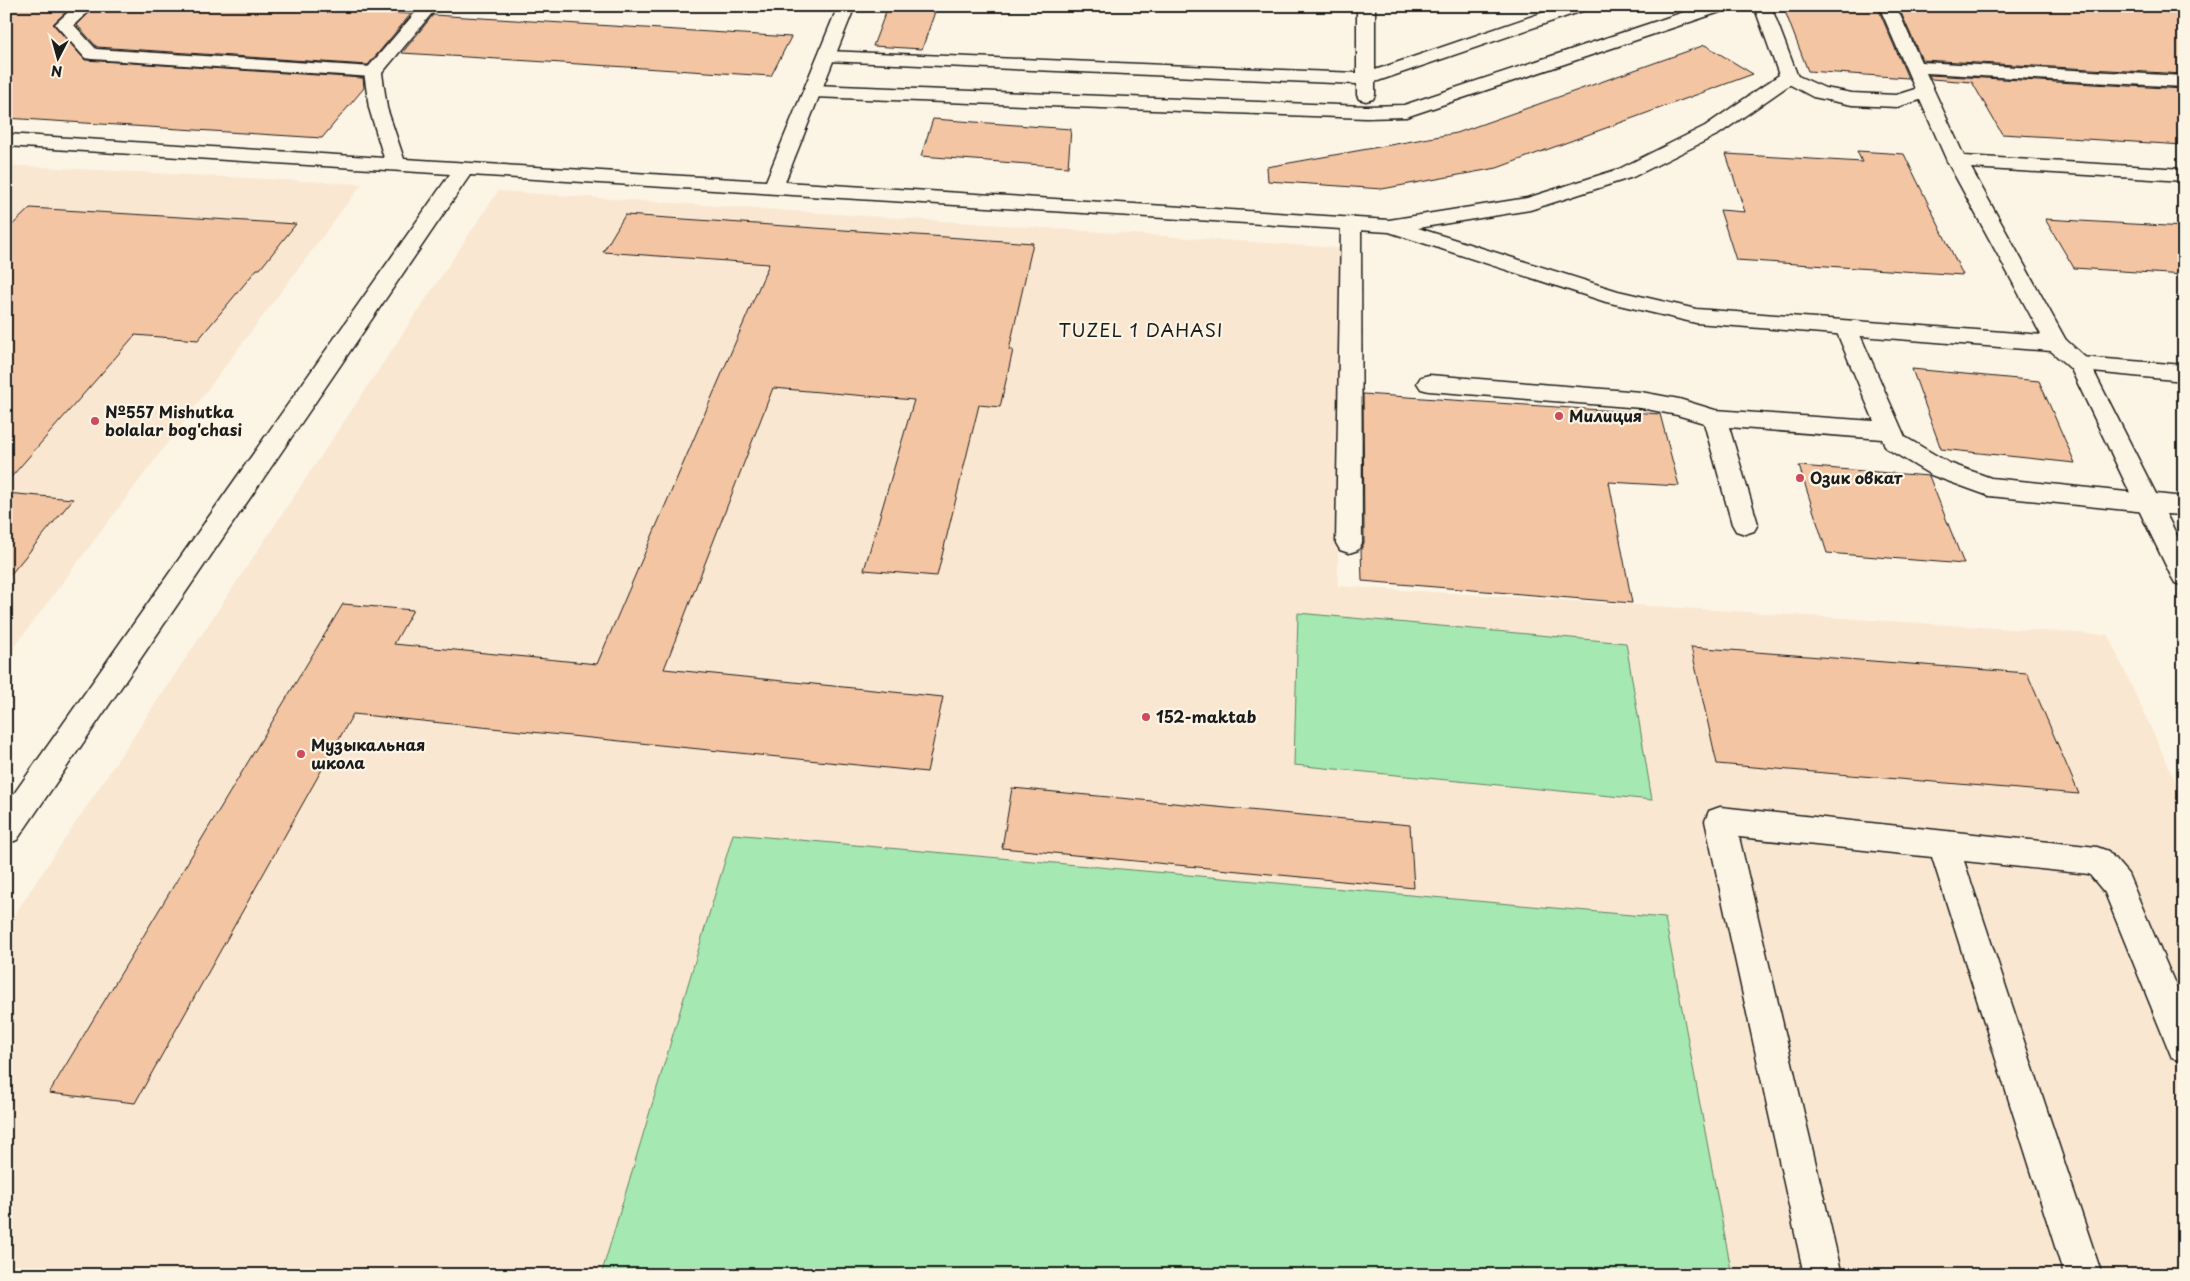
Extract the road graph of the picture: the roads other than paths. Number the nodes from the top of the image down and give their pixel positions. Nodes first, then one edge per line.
1 (86, 6) edge
2 (430, 6) edge
3 (847, 6) edge
4 (1366, 6) edge
5 (1579, 6) edge
6 (1720, 6) edge
7 (1762, 6) edge
8 (1887, 6) edge
9 (827, 56) junction
10 (1915, 67) junction
11 (373, 72) junction
12 (1789, 77) junction
13 (1366, 79) junction
14 (2184, 82) edge
15 (812, 91) junction
16 (1925, 92) junction
17 (1366, 112) junction
18 (6, 140) edge
19 (1957, 161) junction
20 (395, 163) junction
21 (465, 167) junction
22 (2184, 174) edge
23 (774, 186) junction
24 (1352, 223) junction
25 (1389, 226) junction
26 (1846, 328) junction
27 (2057, 344) junction
28 (2080, 365) junction
29 (2184, 373) edge
30 (1429, 383) dead end
31 (1714, 418) junction
32 (1890, 431) junction
33 (2146, 503) junction
34 (2184, 506) edge
35 (1745, 524) dead end
36 (1349, 544) dead end
37 (2184, 576) edge
38 (6, 830) edge
39 (1943, 844) junction
40 (2184, 1046) edge
41 (1823, 1275) edge
42 (2083, 1275) edge

1 - 11 street
2 - 11 street
3 - 9 street
4 - 13 street
5 - 13 street
6 - 17 street
7 - 12 street
8 - 10 street
9 - 13 street
9 - 15 street
10 - 14 street
10 - 16 street
11 - 20 street
12 - 16 street
12 - 25 street
13 - 17 street
15 - 17 street
15 - 23 street
16 - 19 street
18 - 20 street
19 - 22 street
19 - 27 street
20 - 21 street
21 - 23 street
21 - 38 street
23 - 24 street
24 - 25 street
24 - 36 street
25 - 26 street
26 - 27 street
26 - 32 street
27 - 28 street
28 - 29 street
28 - 33 street
30 - 31 street
31 - 32 street
31 - 35 street
32 - 33 street
33 - 34 street
33 - 37 street
39 - 40 street
39 - 41 street
39 - 42 street

